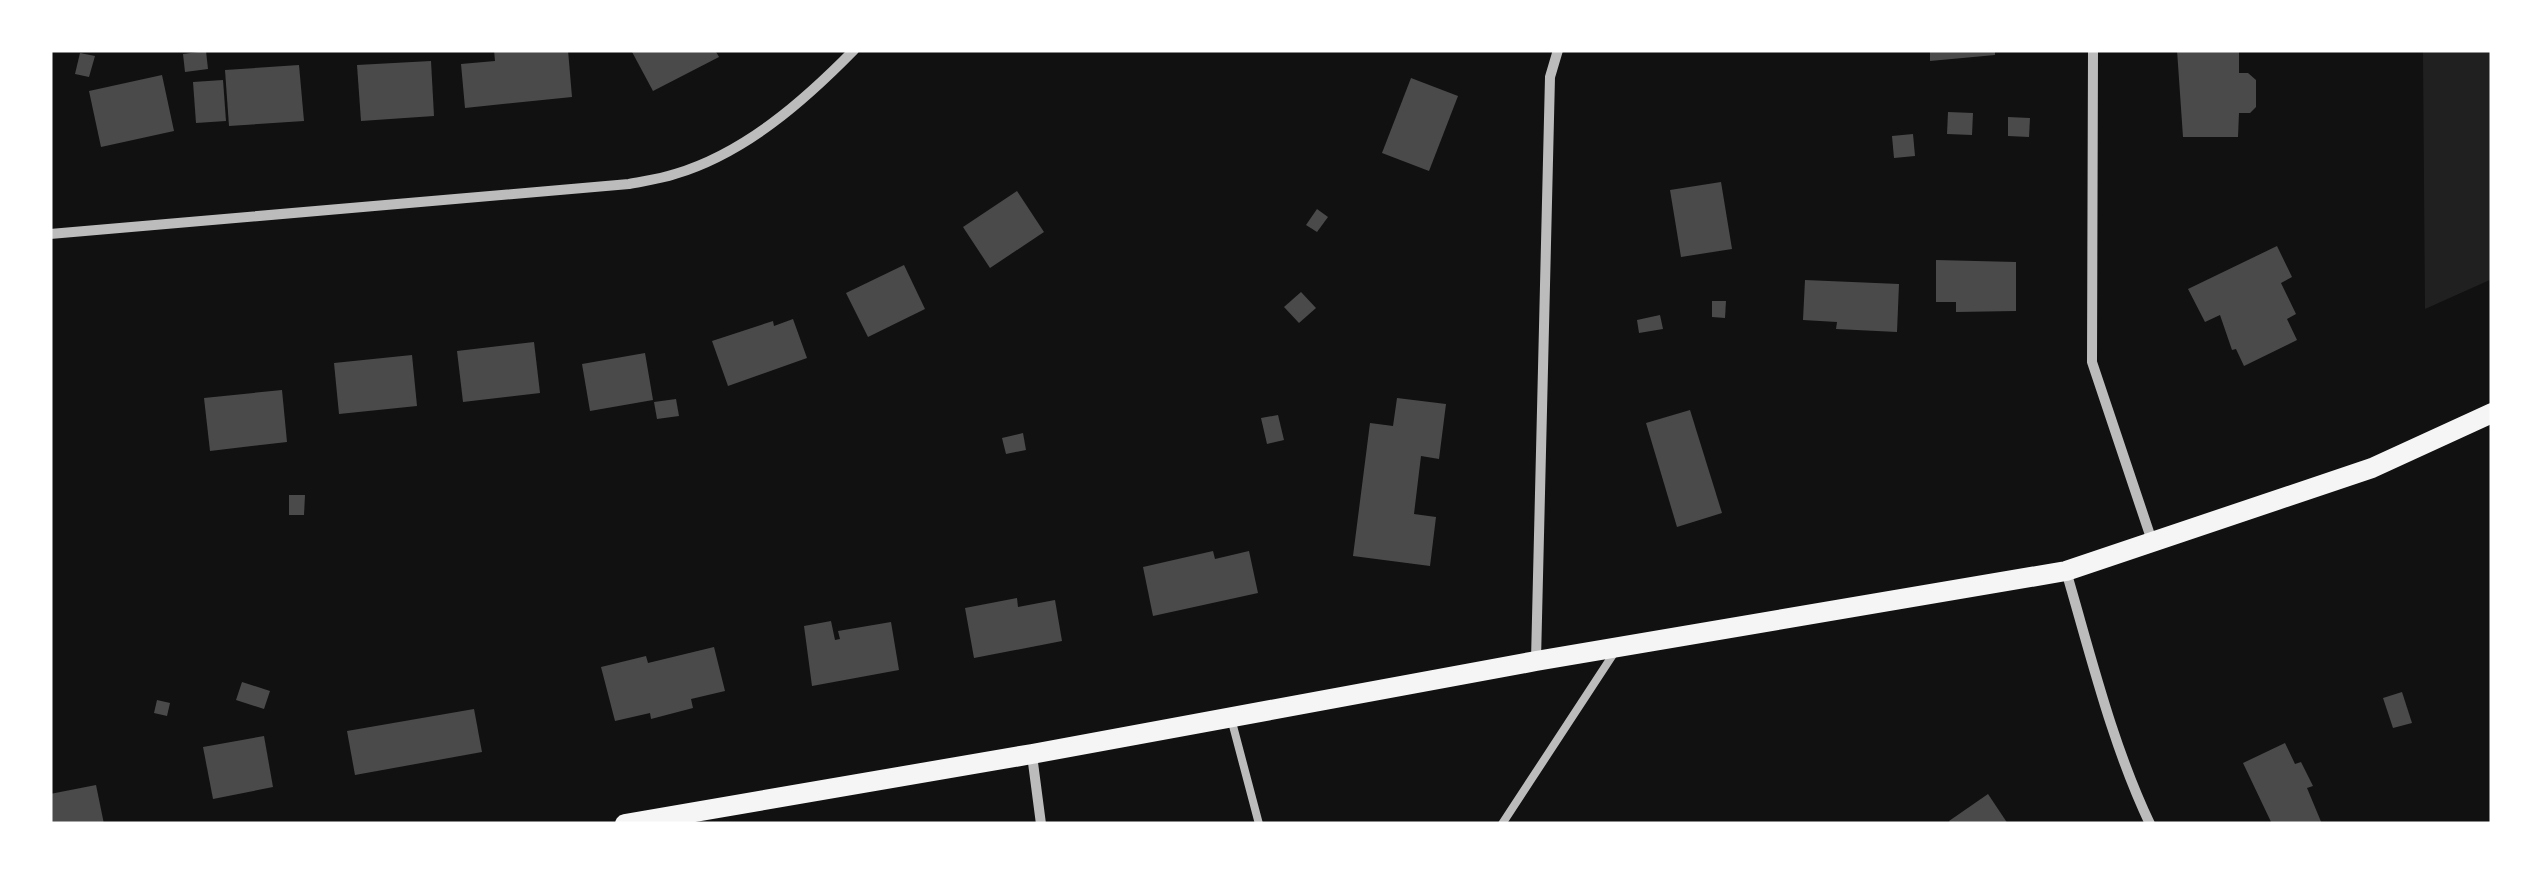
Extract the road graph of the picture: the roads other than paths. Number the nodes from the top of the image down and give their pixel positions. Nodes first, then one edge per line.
1 (854, 50) edge
2 (1558, 50) edge
3 (2093, 50) edge
4 (50, 234) edge
5 (2492, 413) edge
6 (2152, 542) junction
7 (2066, 571) junction
8 (1619, 646) junction
9 (1536, 661) junction
10 (1231, 717) junction
11 (1032, 754) junction
12 (624, 824) edge
13 (1040, 824) edge
14 (1258, 824) edge
15 (1502, 824) edge
16 (2150, 824) edge

1 - 4 street
2 - 9 street
3 - 6 street
5 - 6 main road
6 - 7 main road
7 - 8 main road
7 - 16 street
8 - 9 main road
8 - 15 lane
9 - 10 main road
10 - 11 main road
10 - 14 lane
11 - 12 main road
11 - 13 street

